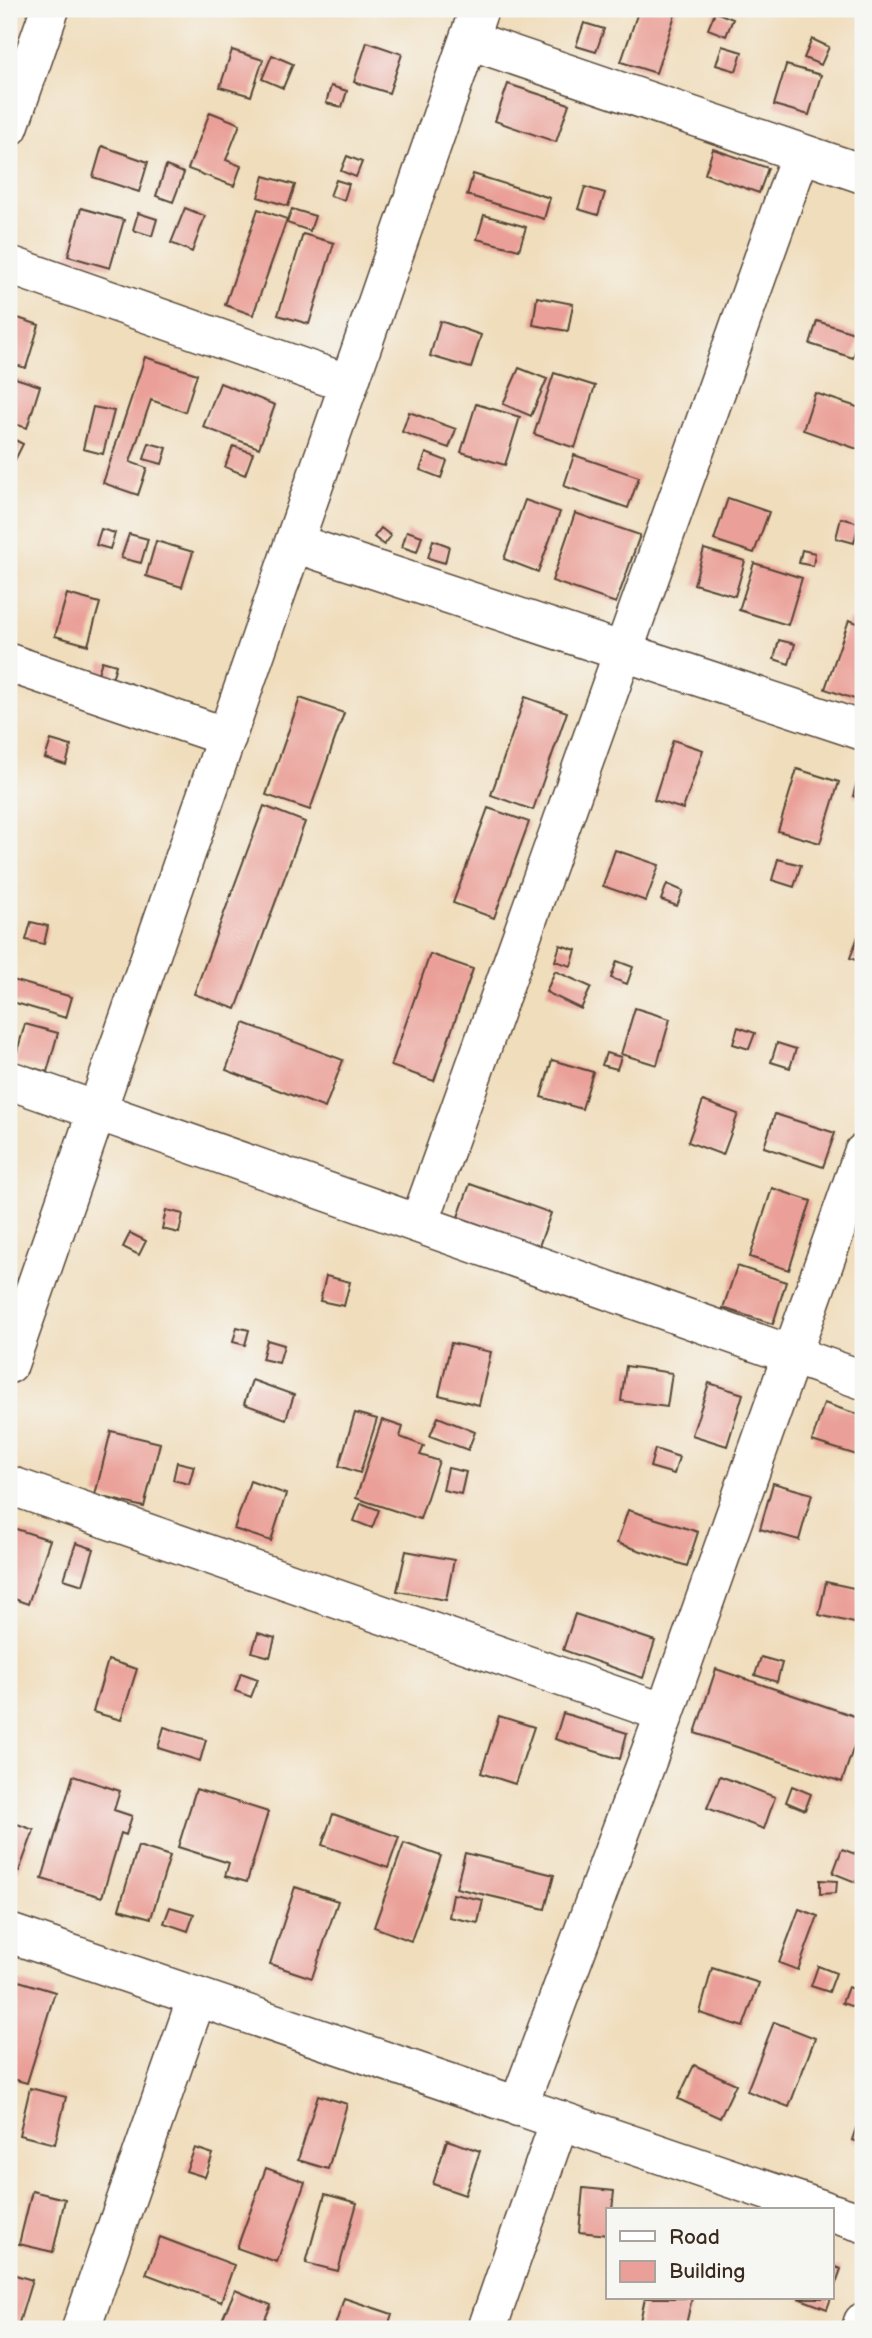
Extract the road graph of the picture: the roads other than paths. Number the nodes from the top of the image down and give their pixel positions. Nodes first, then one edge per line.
1 (50, 9) edge
2 (474, 24) edge
3 (9, 127) edge
4 (801, 153) junction
5 (863, 174) edge
6 (9, 265) edge
7 (349, 384) junction
8 (294, 543) junction
9 (624, 652) junction
10 (9, 663) edge
11 (863, 732) edge
12 (227, 737) junction
13 (9, 1080) edge
14 (97, 1111) junction
15 (863, 1153) edge
16 (419, 1224) junction
17 (793, 1355) junction
18 (9, 1364) edge
19 (863, 1380) edge
20 (9, 1485) edge
21 (664, 1713) junction
22 (9, 1933) edge
23 (197, 1997) junction
24 (518, 2107) junction
25 (560, 2120) junction
26 (818, 2208) edge
27 (834, 2214) edge
28 (863, 2223) edge
29 (863, 2322) edge
30 (81, 2329) edge
31 (487, 2329) edge
32 (861, 2329) edge

1 - 3 street
2 - 4 street
2 - 7 street
4 - 5 street
4 - 9 street
6 - 7 street
7 - 8 street
8 - 9 street
8 - 12 street
9 - 11 street
9 - 16 street
10 - 12 street
12 - 14 street
13 - 14 street
14 - 16 street
14 - 18 street
15 - 17 street
16 - 17 street
17 - 19 street
17 - 21 street
20 - 21 street
21 - 24 street
22 - 23 street
23 - 24 street
23 - 30 street
24 - 25 street
25 - 26 street
25 - 31 street
27 - 28 street
29 - 32 street

